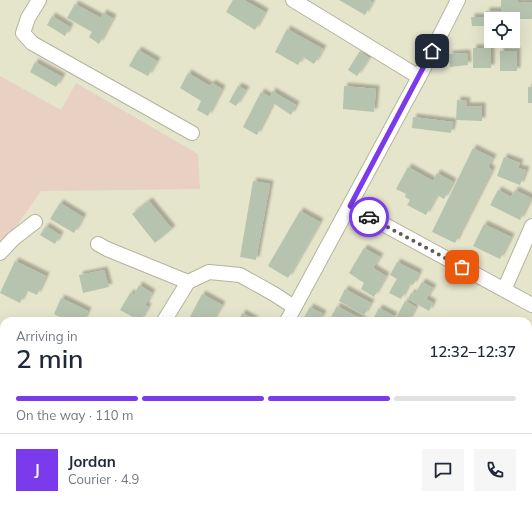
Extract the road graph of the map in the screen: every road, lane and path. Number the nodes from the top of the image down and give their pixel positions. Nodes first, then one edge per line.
1 (39, 0) edge
2 (293, 0) edge
3 (458, 0) edge
4 (419, 76) junction
5 (192, 133) dead end
6 (350, 206) junction
7 (35, 222) dead end
8 (532, 226) edge
9 (98, 244) dead end
10 (0, 253) edge
11 (188, 282) junction
12 (504, 290) junction
13 (532, 305) edge
14 (294, 308) junction
15 (166, 317) edge
16 (289, 317) edge

1 - 5 street
2 - 4 street
3 - 4 street
4 - 6 street
6 - 12 street
6 - 14 street
7 - 10 street
8 - 12 street
9 - 11 street
11 - 14 street
11 - 15 street
12 - 13 street
14 - 16 street

